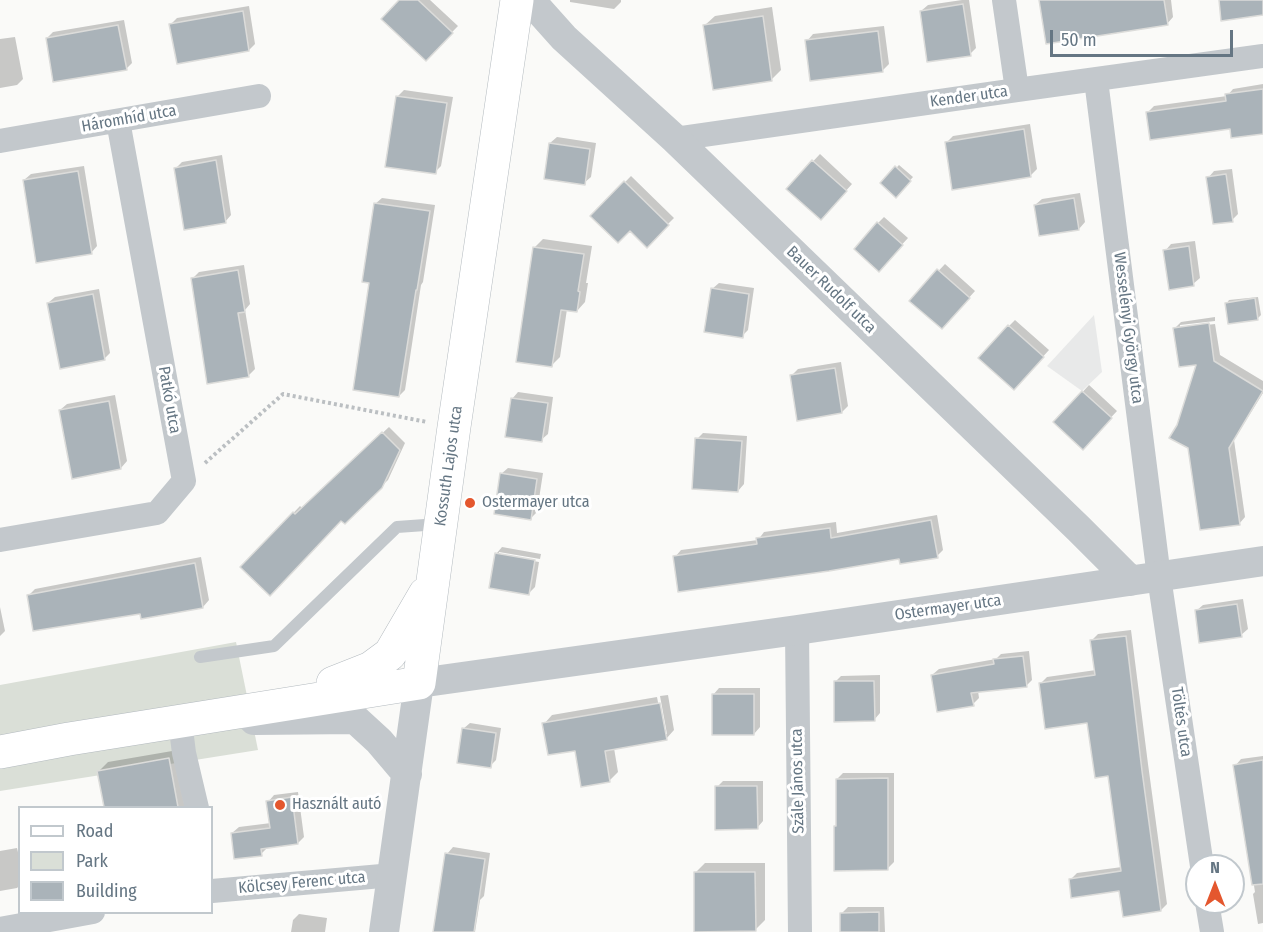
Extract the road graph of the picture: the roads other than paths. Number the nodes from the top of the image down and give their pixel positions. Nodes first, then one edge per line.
1 (517, 0) edge
2 (530, 0) edge
3 (1004, 0) edge
4 (1263, 56) edge
5 (1096, 80) junction
6 (1017, 90) junction
7 (259, 96) dead end
8 (118, 120) junction
9 (675, 139) junction
10 (0, 141) edge
11 (441, 524) junction
12 (0, 540) edge
13 (1263, 561) edge
14 (1145, 579) junction
15 (433, 581) junction
16 (796, 630) junction
17 (200, 657) dead end
18 (419, 682) junction
19 (180, 721) junction
20 (0, 752) edge
21 (407, 774) junction
22 (197, 806) edge
23 (1200, 854) edge
24 (393, 875) junction
25 (213, 884) edge
26 (84, 914) edge
27 (1209, 914) edge
28 (24, 928) edge
29 (0, 929) edge
30 (384, 932) edge
31 (800, 932) edge
32 (1212, 932) edge

1 - 11 main road, Kossuth Lajos utca
2 - 9 street, Bauer Rudolf utca
3 - 6 street
4 - 5 street, Kender utca
5 - 6 street, Kender utca
5 - 14 street, Wesselényi György utca
6 - 9 street, Kender utca
7 - 8 street, Háromhíd utca
8 - 10 street, Háromhíd utca
8 - 12 street, Patkó utca
9 - 14 street, Bauer Rudolf utca
11 - 15 main road, Kossuth Lajos utca
11 - 17 lane
13 - 14 street, Ostermayer utca
14 - 16 street, Ostermayer utca
14 - 23 street, Töltés utca
15 - 18 main road, Kossuth Lajos utca
15 - 19 main road
16 - 18 street, Ostermayer utca
16 - 31 street, Szále János utca
18 - 19 main road
18 - 21 street, Kossuth Lajos utca
19 - 20 main road
19 - 21 street
19 - 22 street
21 - 24 street, Kossuth Lajos utca
24 - 25 street, Kölcsey Ferenc utca
24 - 30 street, Kossuth Lajos utca
26 - 28 street
27 - 32 street
28 - 29 street

